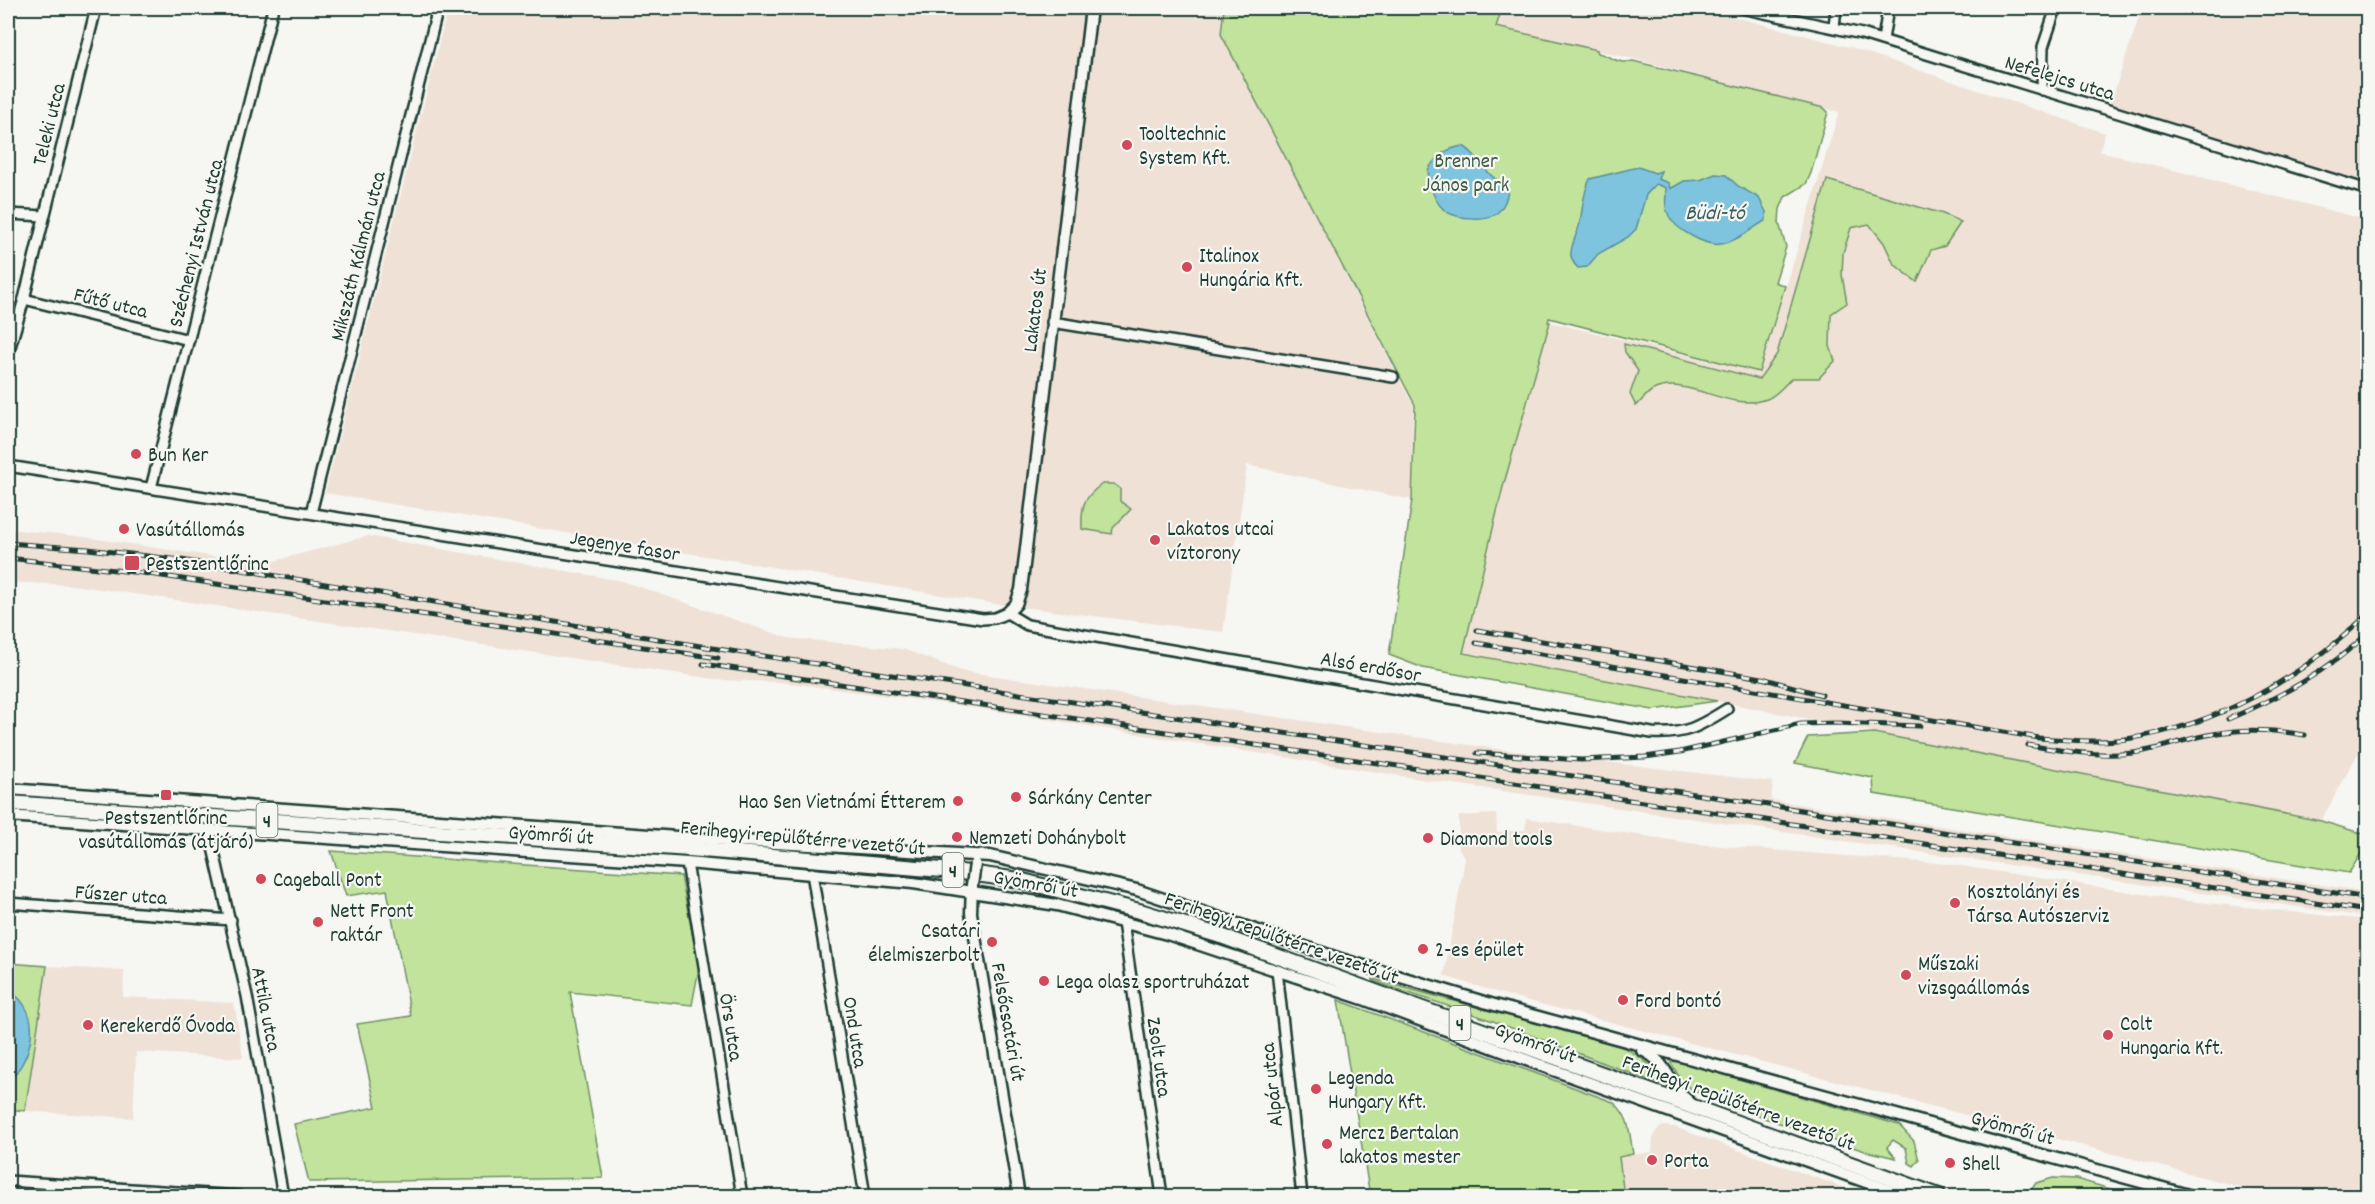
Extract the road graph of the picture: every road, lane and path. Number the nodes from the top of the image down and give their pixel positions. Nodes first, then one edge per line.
1 (96, 8) edge
2 (273, 8) edge
3 (438, 8) edge
4 (1091, 8) edge
5 (1741, 8) edge
6 (1836, 8) edge
7 (1888, 8) edge
8 (2056, 8) edge
9 (1834, 27) junction
10 (1882, 40) junction
11 (2042, 90) junction
12 (2367, 190) edge
13 (8, 214) edge
14 (44, 216) junction
15 (24, 299) junction
16 (1052, 322) junction
17 (189, 339) junction
18 (8, 354) edge
19 (1393, 377) dead end
20 (8, 466) edge
21 (151, 488) junction
22 (311, 513) junction
23 (1008, 613) junction
24 (1727, 709) dead end
25 (8, 789) edge
26 (8, 803) edge
27 (8, 816) edge
28 (209, 830) junction
29 (976, 859) junction
30 (687, 862) junction
31 (812, 873) junction
32 (972, 889) junction
33 (8, 903) edge
34 (231, 920) junction
35 (1123, 922) junction
36 (1276, 970) junction
37 (1615, 1039) junction
38 (1698, 1110) junction
39 (8, 1181) edge
40 (239, 1197) edge
41 (283, 1197) edge
42 (742, 1197) edge
43 (865, 1197) edge
44 (1019, 1197) edge
45 (1162, 1197) edge
46 (1302, 1197) edge
47 (1905, 1197) edge
48 (1939, 1197) edge
49 (2192, 1197) edge

1 - 14 street, Teleki utca
2 - 17 street, Széchenyi István utca
3 - 22 street, Mikszáth Kálmán utca
4 - 16 street, Lakatos út
5 - 9 street, Nefelejcs utca
6 - 9 street
7 - 10 street
8 - 11 street
9 - 10 street, Nefelejcs utca
10 - 11 street, Nefelejcs utca
11 - 12 street, Nefelejcs utca
13 - 14 street
14 - 15 street, Teleki utca
15 - 17 street, Fűtő utca
15 - 18 street, Teleki utca
16 - 19 street
16 - 23 street, Lakatos út
17 - 21 street, Széchenyi István utca
20 - 21 street, Jegenye fasor
21 - 22 street, Jegenye fasor
22 - 23 street, Jegenye fasor
23 - 24 street, Alsó erdősor
25 - 29 street, Gyömrői út
26 - 38 main road, Ferihegyi repülőtérre vezető út / 4
27 - 28 street, Gyömrői út
28 - 30 street, Gyömrői út
28 - 34 street, Attila utca
29 - 32 street, Felsőcsatári út, bridge
29 - 37 street, Gyömrői út
30 - 31 street, Gyömrői út
30 - 42 street, Örs utca
31 - 32 street, Gyömrői út
31 - 43 street, Ond utca
32 - 35 street, Gyömrői út
32 - 44 street, Felsőcsatári út
33 - 34 street, Fűszer utca
34 - 41 street, Attila utca
35 - 36 street, Gyömrői út
35 - 45 street, Zsolt utca
36 - 46 street, Alpár utca
36 - 47 street, Gyömrői út
37 - 38 street, Gyömrői út
37 - 49 street, Gyömrői út
38 - 48 main road, Ferihegyi repülőtérre vezető út / 4
39 - 40 street

